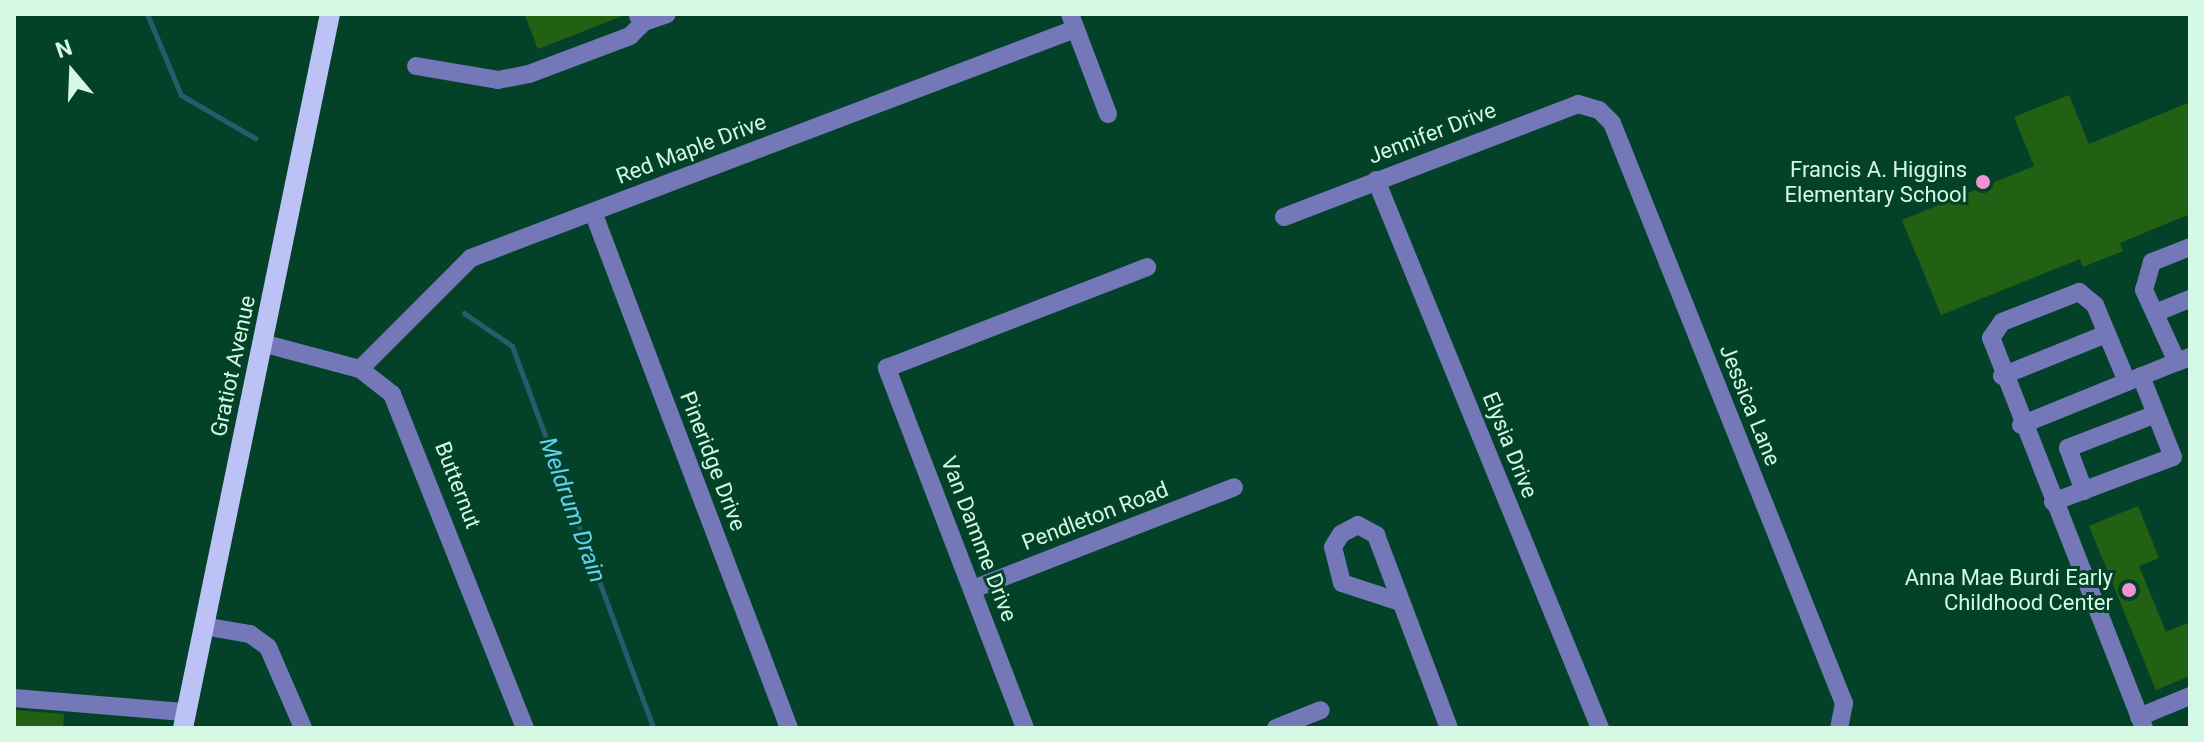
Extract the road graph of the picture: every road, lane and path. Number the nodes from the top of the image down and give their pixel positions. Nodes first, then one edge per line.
1 (330, 14) edge
2 (667, 14) edge
3 (640, 18) edge
4 (1072, 21) edge
5 (416, 66) dead end
6 (1599, 110) joint
7 (1108, 114) dead end
8 (1376, 180) junction
9 (593, 212) junction
10 (1284, 217) dead end
11 (2190, 247) edge
12 (1147, 267) dead end
13 (2190, 299) edge
14 (2155, 313) junction
15 (2106, 334) junction
16 (262, 343) junction
17 (2183, 360) edge
18 (360, 369) junction
19 (2002, 376) junction
20 (2134, 379) junction
21 (2156, 414) junction
22 (2021, 425) junction
23 (1234, 487) dead end
24 (2084, 491) junction
25 (2053, 502) junction
26 (973, 589) junction
27 (1400, 602) junction
28 (203, 626) junction
29 (2190, 696) edge
30 (14, 698) edge
31 (1321, 710) dead end
32 (185, 720) edge
33 (2142, 723) edge
34 (1842, 725) edge
35 (303, 728) edge
36 (525, 728) edge
37 (789, 728) edge
38 (1025, 728) edge
39 (1276, 728) edge
40 (1449, 728) edge
41 (1600, 728) edge

1 - 16 main road, Gratiot Avenue
2 - 3 street
3 - 5 street
4 - 7 street
4 - 9 street, Red Maple Drive
6 - 8 street, Jennifer Drive
6 - 34 street, Jessica Lane
8 - 10 street, Jennifer Drive
8 - 41 street, Elysia Drive
9 - 18 street, Red Maple Drive
9 - 37 street, Pineridge Drive
11 - 14 street
12 - 26 street, Van Damme Drive
13 - 14 street
14 - 17 street
15 - 19 street
15 - 19 street
15 - 20 street
16 - 18 street, Butternut
16 - 28 main road, Gratiot Avenue
17 - 20 street
18 - 36 street, Butternut
19 - 22 street
20 - 21 street
20 - 22 street
21 - 24 street
21 - 24 street
22 - 25 street
23 - 26 street, Pendleton Road
24 - 25 street
25 - 33 street
26 - 38 street, Van Damme Drive
27 - 27 street
27 - 40 street
28 - 32 main road, Gratiot Avenue
28 - 35 street
29 - 33 street
30 - 32 street
31 - 39 street

